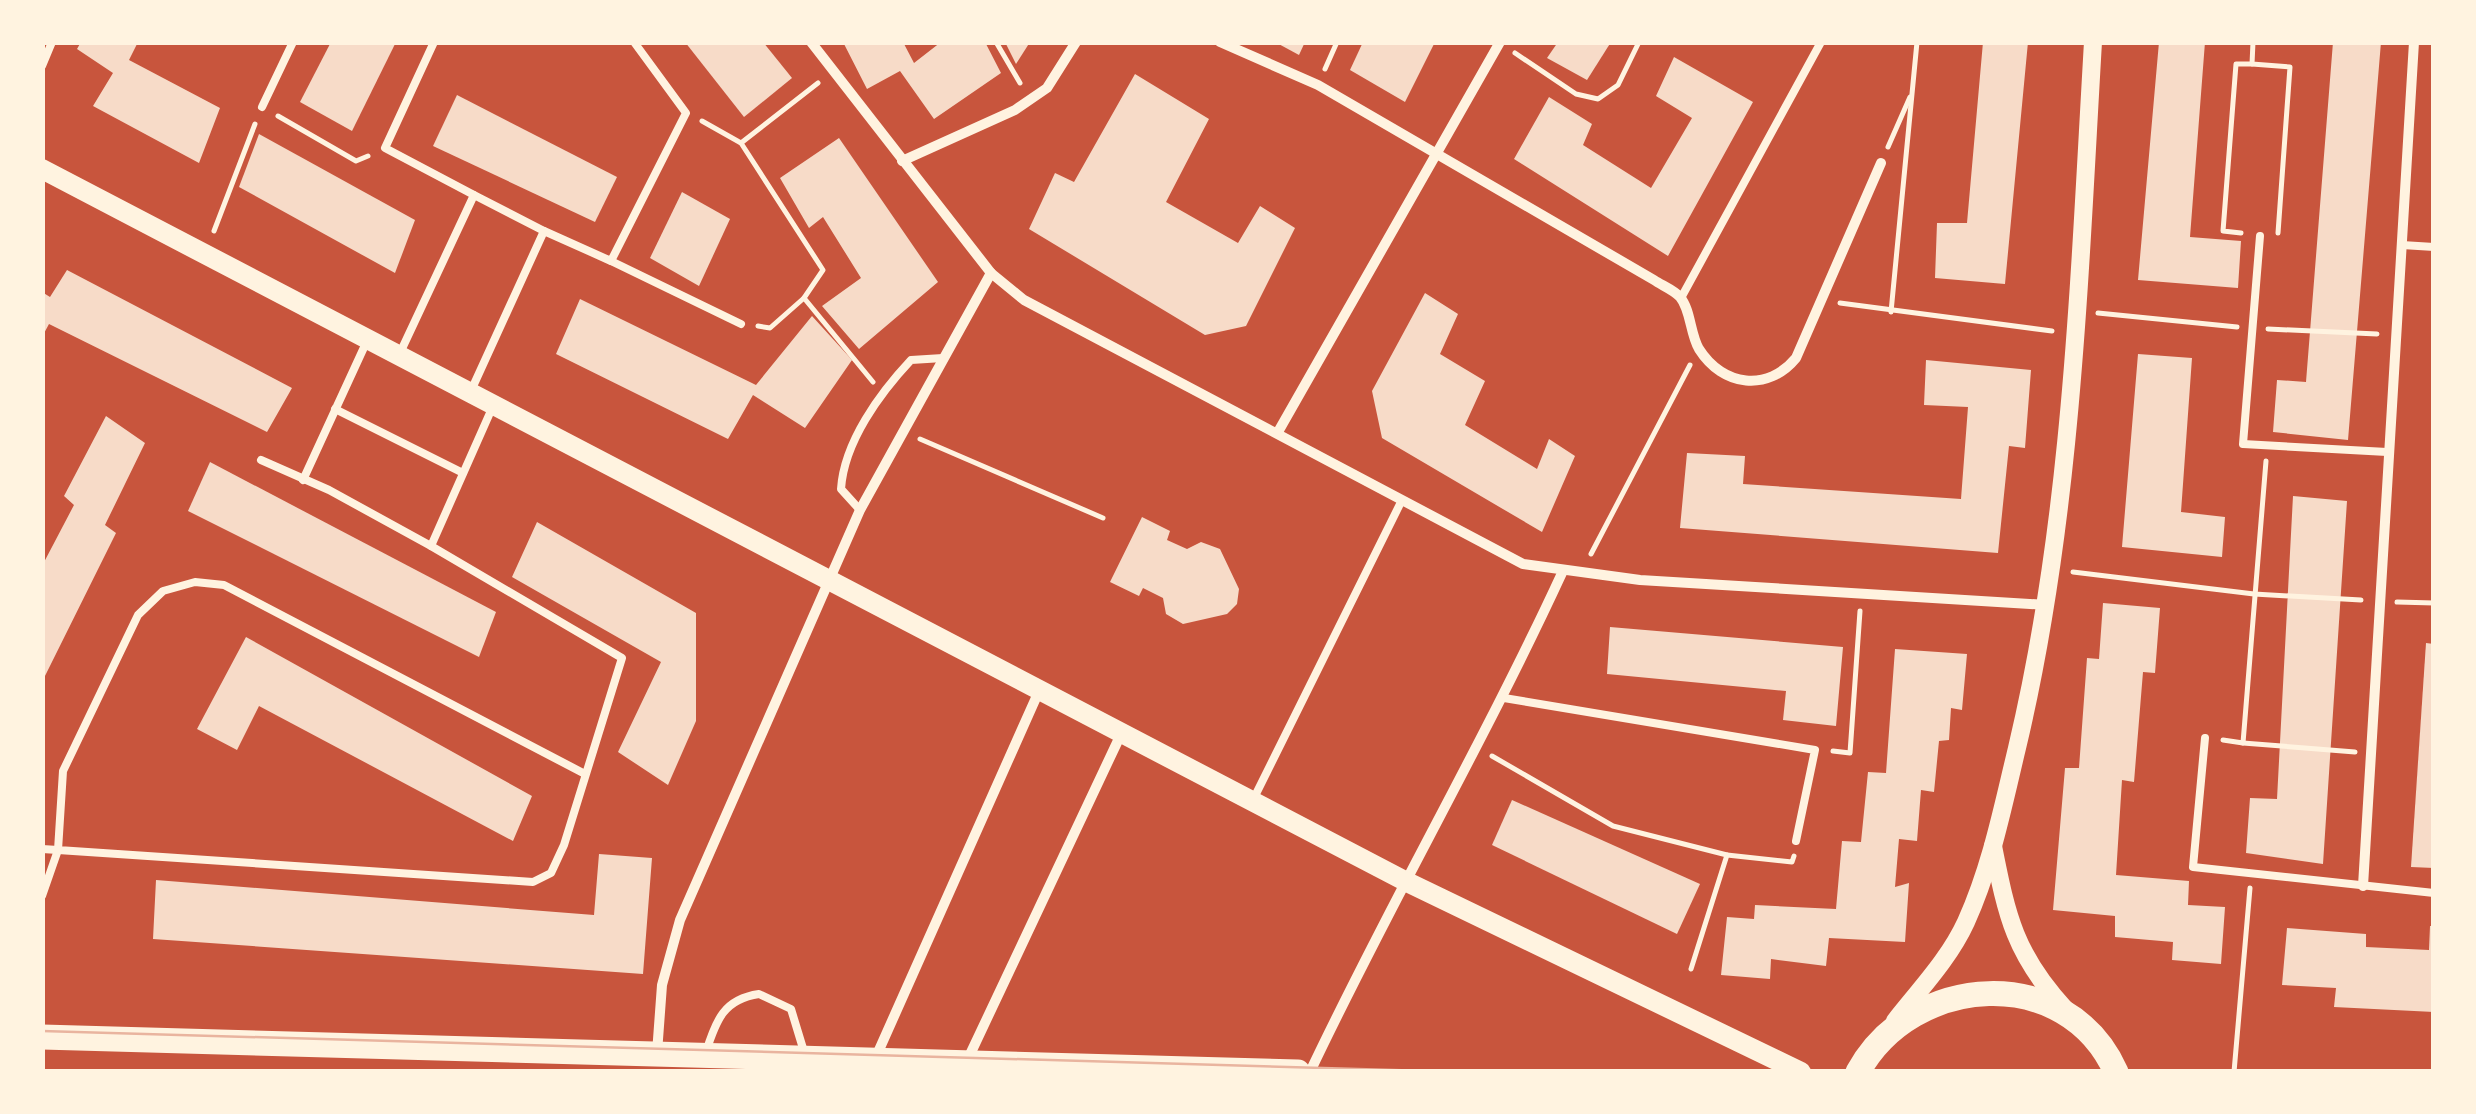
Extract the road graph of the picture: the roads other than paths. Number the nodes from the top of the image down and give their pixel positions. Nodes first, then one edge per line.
1 (52, 42) edge
2 (293, 42) edge
3 (434, 42) edge
4 (634, 42) edge
5 (811, 42) edge
6 (1076, 42) edge
7 (1220, 42) edge
8 (1500, 42) edge
9 (1821, 42) edge
10 (2094, 42) edge
11 (2414, 42) edge
12 (42, 66) edge
13 (262, 108) road end
14 (1438, 152) junction
15 (902, 161) junction
16 (1881, 163) road end
17 (42, 170) edge
18 (474, 195) junction
19 (544, 231) junction
20 (2260, 236) road end
21 (2402, 245) junction
22 (2434, 247) edge
23 (611, 261) junction
24 (991, 273) junction
25 (1681, 298) junction
26 (741, 324) road end
27 (367, 340) junction
28 (398, 357) junction
29 (944, 358) junction
30 (470, 393) junction
31 (493, 406) junction
32 (335, 409) junction
33 (1278, 432) junction
34 (2387, 452) junction
35 (262, 460) dead end
36 (463, 472) junction
37 (302, 480) junction
38 (1401, 502) junction
39 (860, 510) junction
40 (431, 546) junction
41 (1562, 573) junction
42 (830, 579) junction
43 (2048, 605) junction
44 (1039, 690) junction
45 (1504, 698) junction
46 (1122, 732) junction
47 (2204, 738) road end
48 (585, 774) junction
49 (1253, 800) junction
50 (1796, 841) road end
51 (1993, 845) junction
52 (42, 849) edge
53 (58, 850) junction
54 (1405, 880) junction
55 (2363, 886) junction
56 (2434, 893) edge
57 (42, 896) edge
58 (2080, 1025) junction
59 (1883, 1036) junction
60 (42, 1037) edge
61 (657, 1054) junction
62 (705, 1056) junction
63 (806, 1060) junction
64 (874, 1062) junction
65 (963, 1068) edge
66 (1298, 1072) edge
67 (1310, 1072) edge
68 (1801, 1072) edge
69 (1858, 1072) edge
70 (2116, 1072) edge

1 - 12 lane
2 - 13 lane
3 - 18 lane
4 - 23 lane
5 - 15 street
6 - 15 street
7 - 14 street
8 - 14 street
9 - 25 lane
10 - 43 street
11 - 21 street
14 - 25 street
14 - 33 street
15 - 24 street
16 - 25 street
17 - 27 main road
18 - 19 lane
18 - 28 lane
19 - 23 lane
19 - 30 lane
20 - 34 lane
21 - 22 lane
21 - 34 street
23 - 26 lane
24 - 29 street
24 - 33 street
27 - 28 main road
27 - 32 lane
28 - 30 main road
29 - 39 street
29 - 39 lane
30 - 31 main road
31 - 36 lane
31 - 42 main road
32 - 36 lane
32 - 37 lane
33 - 38 street
34 - 55 street
35 - 37 lane
36 - 40 lane
37 - 40 lane
38 - 41 street
38 - 49 lane
39 - 42 street
40 - 48 lane
41 - 43 street
41 - 45 street
42 - 44 main road
42 - 61 street
43 - 51 street
44 - 46 main road
44 - 64 street
45 - 50 lane
45 - 54 street
46 - 49 main road
46 - 65 street
47 - 55 lane
48 - 53 lane
48 - 53 lane
49 - 54 main road
51 - 58 street
51 - 59 street
52 - 53 lane
53 - 57 lane
54 - 67 street
54 - 68 main road
55 - 56 lane
58 - 59 main road
58 - 70 main road
59 - 69 main road
60 - 61 main road
61 - 62 main road
62 - 63 main road
62 - 63 lane
63 - 64 main road
64 - 65 main road
65 - 66 main road

